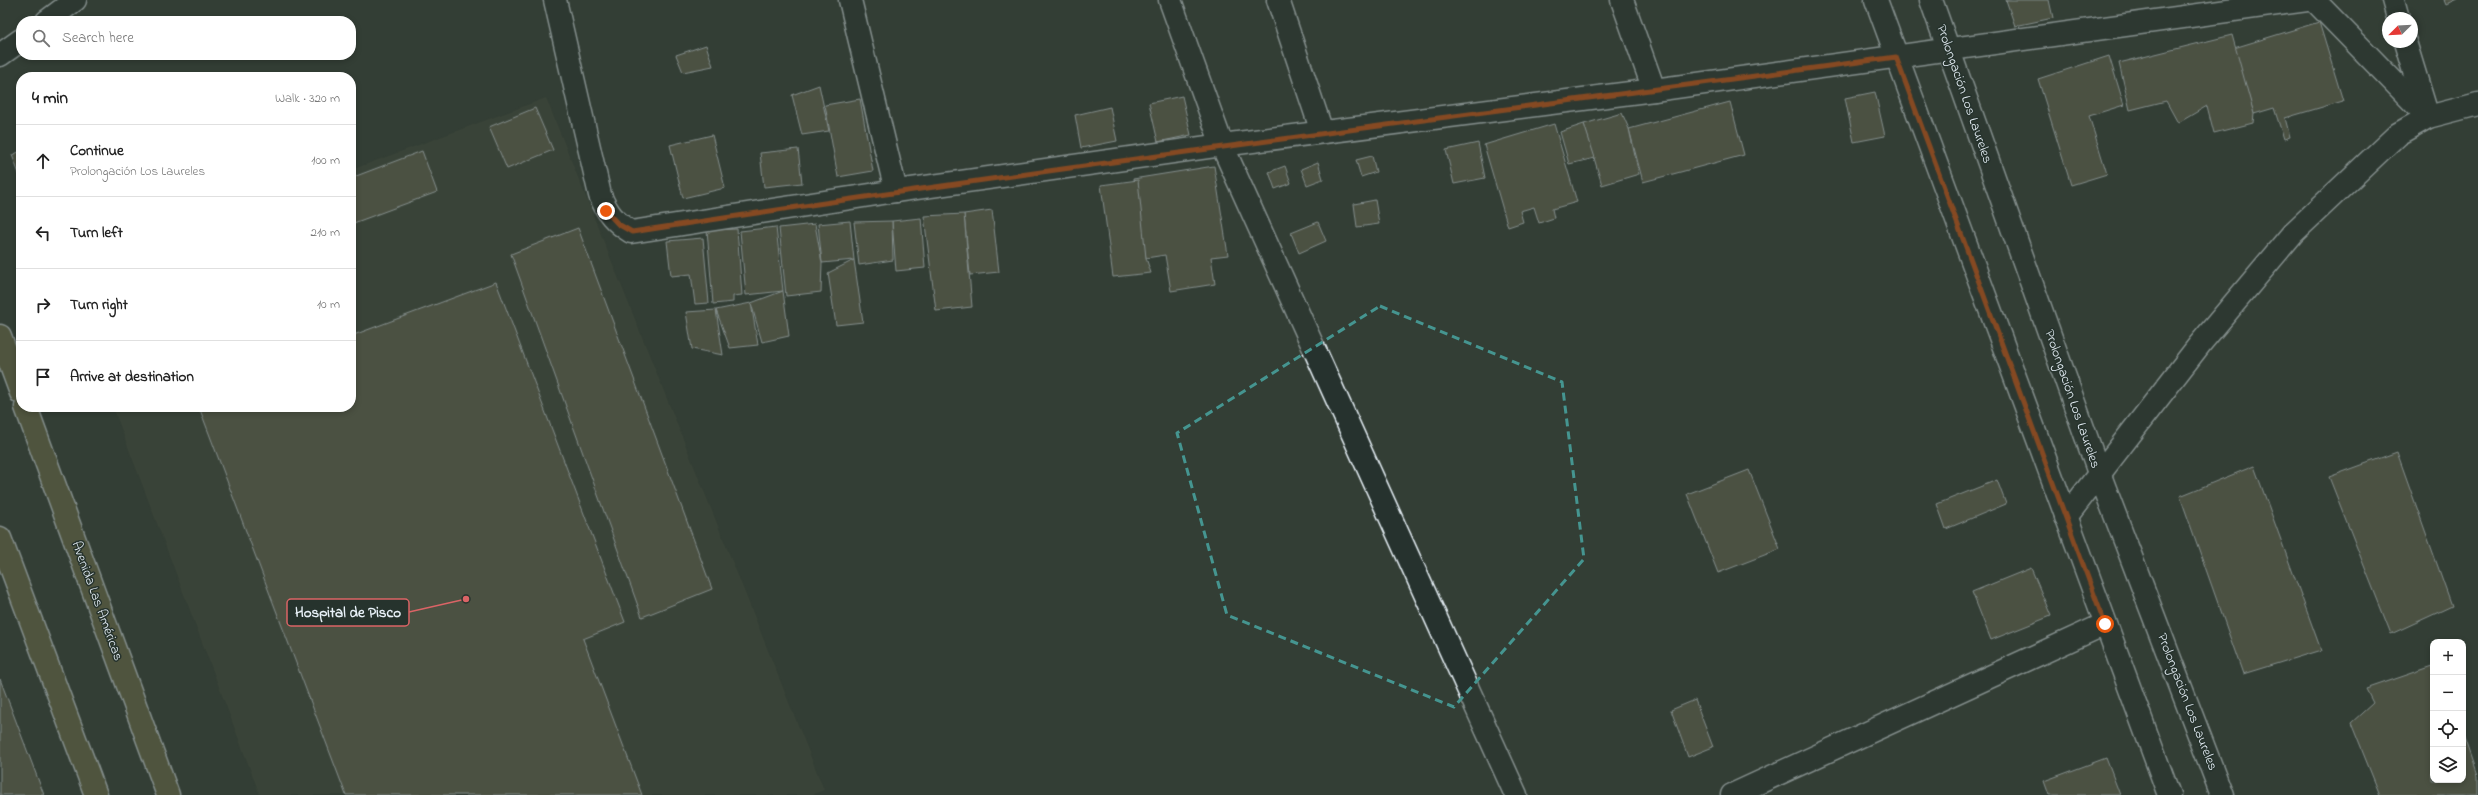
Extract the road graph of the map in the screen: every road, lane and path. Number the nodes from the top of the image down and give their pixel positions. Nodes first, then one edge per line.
1 (75, 0) edge
2 (555, 0) edge
3 (850, 0) edge
4 (1170, 0) edge
5 (1278, 0) edge
6 (1622, 0) edge
7 (1876, 0) edge
8 (1931, 0) edge
9 (2307, 0) edge
10 (2314, 0) edge
11 (2393, 0) edge
12 (2396, 12) edge
13 (54, 16) edge
14 (16, 44) edge
15 (2408, 48) edge
16 (1949, 49) junction
17 (0, 55) edge
18 (1896, 57) junction
19 (1654, 90) junction
20 (2478, 104) edge
21 (2428, 117) junction
22 (1322, 132) junction
23 (1222, 145) junction
24 (896, 191) junction
25 (0, 336) edge
26 (16, 379) edge
27 (28, 412) edge
28 (2099, 473) junction
29 (2066, 517) junction
30 (0, 538) edge
31 (2105, 624) junction
32 (96, 795) edge
33 (168, 795) edge
34 (1516, 795) edge
35 (1732, 795) edge
36 (2169, 795) edge
37 (2222, 795) edge

1 - 13 street
2 - 24 street
3 - 24 street
4 - 23 street
5 - 22 street
6 - 19 street
7 - 18 street
8 - 16 street, Prolongación Los Laureles
9 - 16 street
10 - 21 street
11 - 12 street
14 - 17 street
15 - 21 street
16 - 18 street
16 - 28 street, Prolongación Los Laureles
18 - 19 street
18 - 29 street
19 - 22 street
20 - 21 street
21 - 28 street
22 - 23 street
23 - 24 street
23 - 34 street
25 - 26 main road
27 - 33 main road, Avenida Las Américas
28 - 29 street
28 - 37 street, Prolongación Los Laureles
29 - 31 street
30 - 32 main road
31 - 35 street
31 - 36 street

